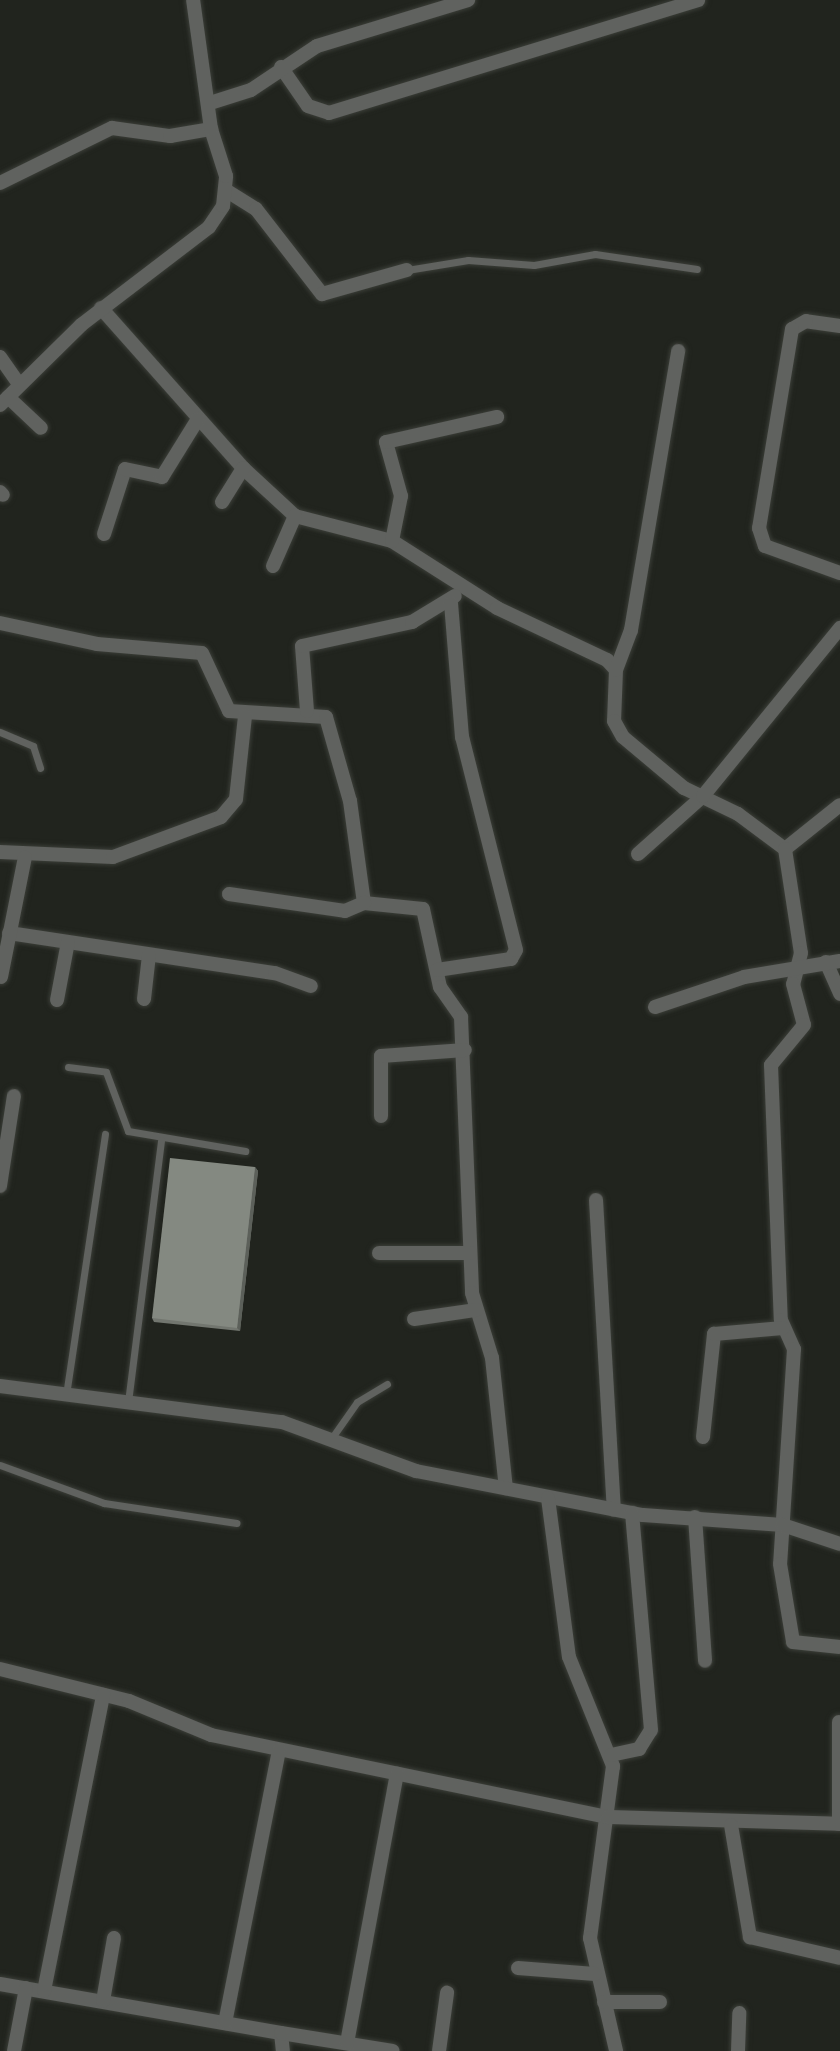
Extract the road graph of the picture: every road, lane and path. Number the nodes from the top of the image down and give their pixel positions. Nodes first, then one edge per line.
1 (193, 0) edge
2 (468, 0) edge
3 (698, 0) edge
4 (440, 3) edge
5 (281, 67) junction
6 (210, 103) junction
7 (211, 129) junction
8 (0, 183) edge
9 (227, 191) junction
10 (697, 269) dead end
11 (407, 270) joint
12 (101, 308) junction
13 (840, 326) edge
14 (678, 351) dead end
15 (0, 357) edge
16 (19, 384) junction
17 (4, 401) edge
18 (497, 417) dead end
19 (198, 419) junction
20 (41, 428) dead end
21 (243, 468) junction
22 (222, 502) dead end
23 (295, 516) junction
24 (104, 534) dead end
25 (392, 541) junction
26 (273, 566) dead end
27 (840, 573) edge
28 (459, 586) junction
29 (451, 603) junction
30 (0, 623) edge
31 (840, 628) edge
32 (616, 670) junction
33 (307, 711) junction
34 (245, 716) junction
35 (0, 732) edge
36 (40, 768) dead end
37 (703, 796) junction
38 (840, 805) edge
39 (785, 849) junction
40 (0, 852) edge
41 (638, 854) dead end
42 (25, 857) junction
43 (229, 894) dead end
44 (364, 903) junction
45 (9, 933) junction
46 (68, 942) junction
47 (149, 955) junction
48 (833, 961) edge
49 (799, 964) junction
50 (437, 970) junction
51 (1, 977) edge
52 (311, 986) dead end
53 (840, 994) edge
54 (144, 999) dead end
55 (57, 1000) dead end
56 (655, 1007) dead end
57 (465, 1050) junction
58 (68, 1067) dead end
59 (14, 1096) dead end
60 (381, 1116) dead end
61 (105, 1134) dead end
62 (161, 1140) junction
63 (245, 1151) dead end
64 (0, 1186) edge
65 (596, 1200) dead end
66 (379, 1253) dead end
67 (470, 1253) junction
68 (476, 1310) junction
69 (414, 1319) dead end
70 (783, 1328) junction
71 (387, 1384) dead end
72 (0, 1386) edge
73 (66, 1395) junction
74 (128, 1402) junction
75 (703, 1437) dead end
76 (331, 1439) junction
77 (0, 1465) edge
78 (506, 1488) junction
79 (548, 1498) junction
80 (614, 1509) junction
81 (632, 1513) junction
82 (695, 1517) junction
83 (237, 1523) dead end
84 (783, 1525) junction
85 (840, 1544) edge
86 (840, 1647) edge
87 (705, 1661) dead end
88 (0, 1669) edge
89 (103, 1695) junction
90 (839, 1722) edge
91 (279, 1750) junction
92 (611, 1755) junction
93 (397, 1774) junction
94 (608, 1817) junction
95 (840, 1824) edge
96 (731, 1825) junction
97 (114, 1938) dead end
98 (840, 1958) edge
99 (518, 1968) dead end
100 (595, 1974) junction
101 (0, 1984) edge
102 (26, 1988) junction
103 (44, 1991) junction
104 (447, 1993) dead end
105 (103, 2001) junction
106 (604, 2002) junction
107 (660, 2002) dead end
108 (739, 2013) dead end
109 (225, 2023) junction
110 (281, 2033) junction
111 (347, 2043) junction
112 (14, 2051) edge
113 (283, 2051) edge
114 (393, 2051) edge
115 (439, 2051) edge
116 (616, 2051) edge
117 (738, 2051) edge

1 - 6 street
2 - 4 street
3 - 5 street
4 - 5 street
5 - 6 street
6 - 7 street
7 - 8 street
7 - 9 street
9 - 11 street
9 - 12 street
10 - 11 lane
12 - 16 street
12 - 19 street
13 - 27 street
14 - 32 street
15 - 16 street
16 - 17 street
17 - 20 street
18 - 25 street
19 - 21 street
19 - 24 street
21 - 22 street
21 - 23 street
23 - 25 street
23 - 26 street
25 - 28 street
28 - 29 street
28 - 32 street
29 - 33 street
29 - 50 street
30 - 34 street
31 - 37 street
32 - 37 street
33 - 34 street
33 - 44 street
34 - 42 street
35 - 36 lane
37 - 39 street
37 - 41 street
38 - 39 street
39 - 49 street
40 - 42 street
42 - 45 street
43 - 44 street
44 - 50 street
45 - 46 street
45 - 51 street
46 - 47 street
46 - 55 street
47 - 52 street
47 - 54 street
48 - 49 street
48 - 53 street
49 - 56 street
49 - 70 street
50 - 57 street
57 - 60 street
57 - 67 street
58 - 62 lane
59 - 64 street
61 - 73 lane
62 - 63 lane
62 - 74 lane
65 - 80 street
66 - 67 street
67 - 68 street
68 - 69 street
68 - 78 street
70 - 75 street
70 - 84 street
71 - 76 lane
72 - 73 street
73 - 74 street
74 - 76 street
76 - 78 street
77 - 83 lane
78 - 79 street
79 - 80 street
79 - 92 street
80 - 81 street
81 - 82 street
81 - 92 street
82 - 84 street
82 - 87 street
84 - 85 street
84 - 86 street
88 - 89 street
89 - 91 street
89 - 103 street
90 - 95 street
91 - 93 street
91 - 109 street
92 - 94 street
93 - 94 street
93 - 111 street
94 - 96 street
94 - 100 street
95 - 96 street
96 - 98 street
97 - 105 street
99 - 100 street
100 - 106 street
101 - 102 street
102 - 103 street
102 - 112 street
103 - 105 street
104 - 115 street
105 - 109 street
106 - 107 street
106 - 116 street
108 - 117 street
109 - 110 street
110 - 111 street
110 - 113 street
111 - 114 street

